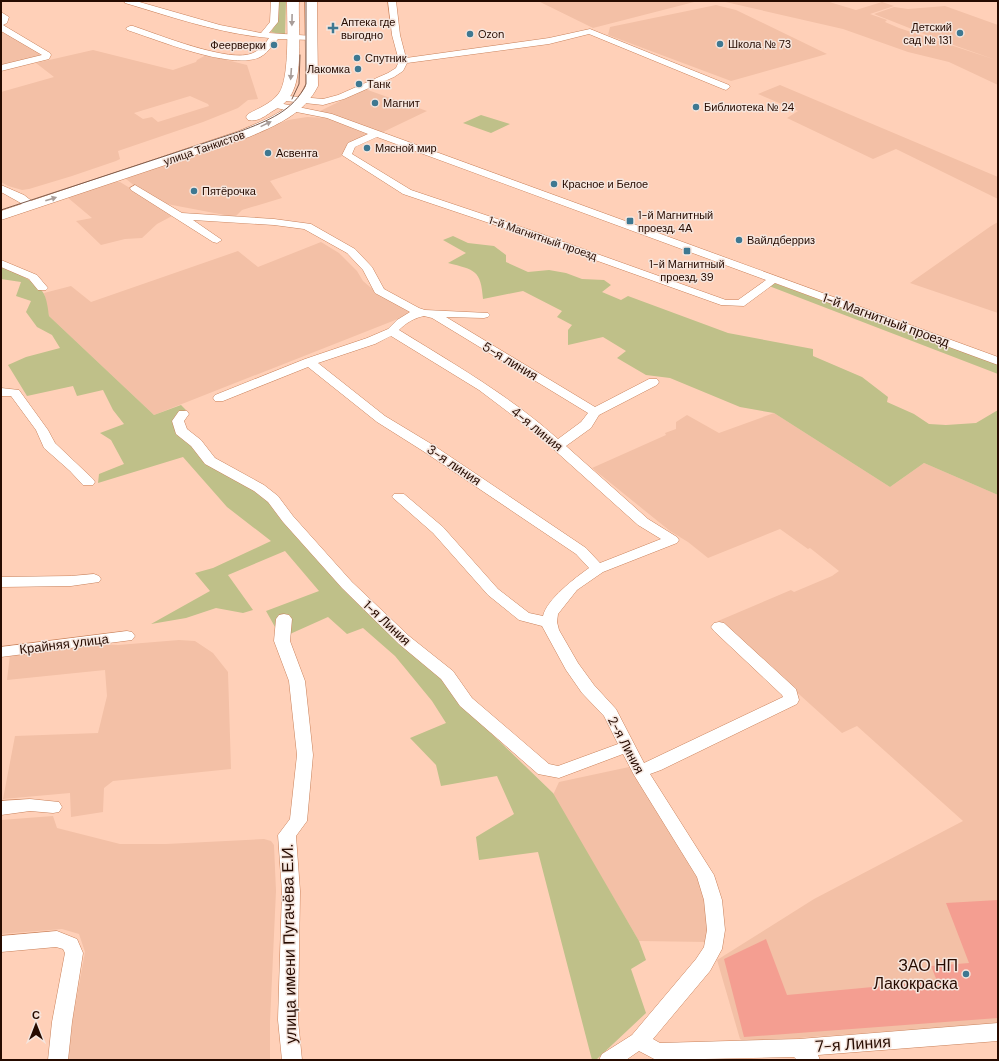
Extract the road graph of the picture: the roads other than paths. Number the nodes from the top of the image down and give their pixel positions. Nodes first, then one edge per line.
1 (128, 1) edge
2 (275, 1) edge
3 (293, 1) edge
4 (311, 1) edge
5 (392, 1) edge
6 (1, 14) edge
7 (1, 23) edge
8 (1, 27) edge
9 (130, 28) dead end
10 (263, 36) junction
11 (275, 37) junction
12 (292, 38) junction
13 (313, 38) junction
14 (403, 61) junction
15 (1, 68) edge
16 (726, 87) dead end
17 (278, 101) junction
18 (299, 105) junction
19 (375, 134) junction
20 (1, 188) edge
21 (136, 188) dead end
22 (20, 197) junction
23 (1, 203) edge
24 (32, 205) junction
25 (1, 216) edge
26 (179, 216) junction
27 (217, 240) dead end
28 (1, 263) edge
29 (774, 279) junction
30 (42, 288) dead end
31 (424, 313) junction
32 (484, 314) dead end
33 (392, 331) junction
34 (998, 360) edge
35 (309, 362) junction
36 (652, 382) dead end
37 (1, 392) edge
38 (219, 398) dead end
39 (595, 412) junction
40 (183, 414) dead end
41 (557, 446) junction
42 (88, 482) dead end
43 (399, 497) dead end
44 (598, 569) junction
45 (94, 579) dead end
46 (1, 582) edge
47 (284, 619) dead end
48 (549, 622) junction
49 (719, 627) dead end
50 (127, 636) dead end
51 (1, 652) edge
52 (626, 747) junction
53 (640, 771) junction
54 (54, 807) dead end
55 (1, 808) edge
56 (1, 944) edge
57 (998, 1032) edge
58 (639, 1040) junction
59 (804, 1054) edge
60 (58, 1060) edge
61 (292, 1060) edge
62 (609, 1060) edge

1 - 10 street
2 - 10 street
3 -> 12 main road
4 - 13 main road
5 - 14 street
6 - 7 street
8 - 15 street
9 - 11 street
10 - 11 street
11 - 12 street
12 - 13 street
12 -> 17 main road
13 - 18 main road
14 - 16 street
14 - 18 street
17 - 18 street, 1-й Магнитный проезд
17 - 22 main road, улица Танкистов
18 - 19 street, 1-й Магнитный проезд
24 -> 18 main road, улица Танкистов
19 - 29 street, 1-й Магнитный проезд
19 - 29 street, 1-й Магнитный проезд
20 - 22 street
21 - 26 street
22 - 23 main road, улица Танкистов
22 - 24 street
24 - 25 main road, улица Танкистов
26 - 27 street
26 - 31 street, 5-я линия
28 - 30 street
29 - 34 street, 1-й Магнитный проезд
31 - 32 street
31 - 33 street
31 - 39 street, 5-я линия
33 - 35 street
33 - 41 street, 4-я линия
35 - 38 street
35 - 44 street, 3-я линия
36 - 39 street
37 - 42 street
39 - 41 street
40 - 52 street, 1-я Линия
41 - 44 street, 4-я линия
43 - 48 street
44 - 48 street
45 - 46 street
47 - 61 street, улица имени Пугачёва Е.И.
48 - 52 street, 2-я Линия
49 - 53 street
50 - 51 street, Крайняя улица
52 - 53 street, 2-я Линия
53 - 58 street, 2-я Линия
54 - 55 street
56 - 60 street
57 - 59 street, 7-я Линия
58 - 59 street, 7-я Линия
58 - 62 street, 2-я Линия

